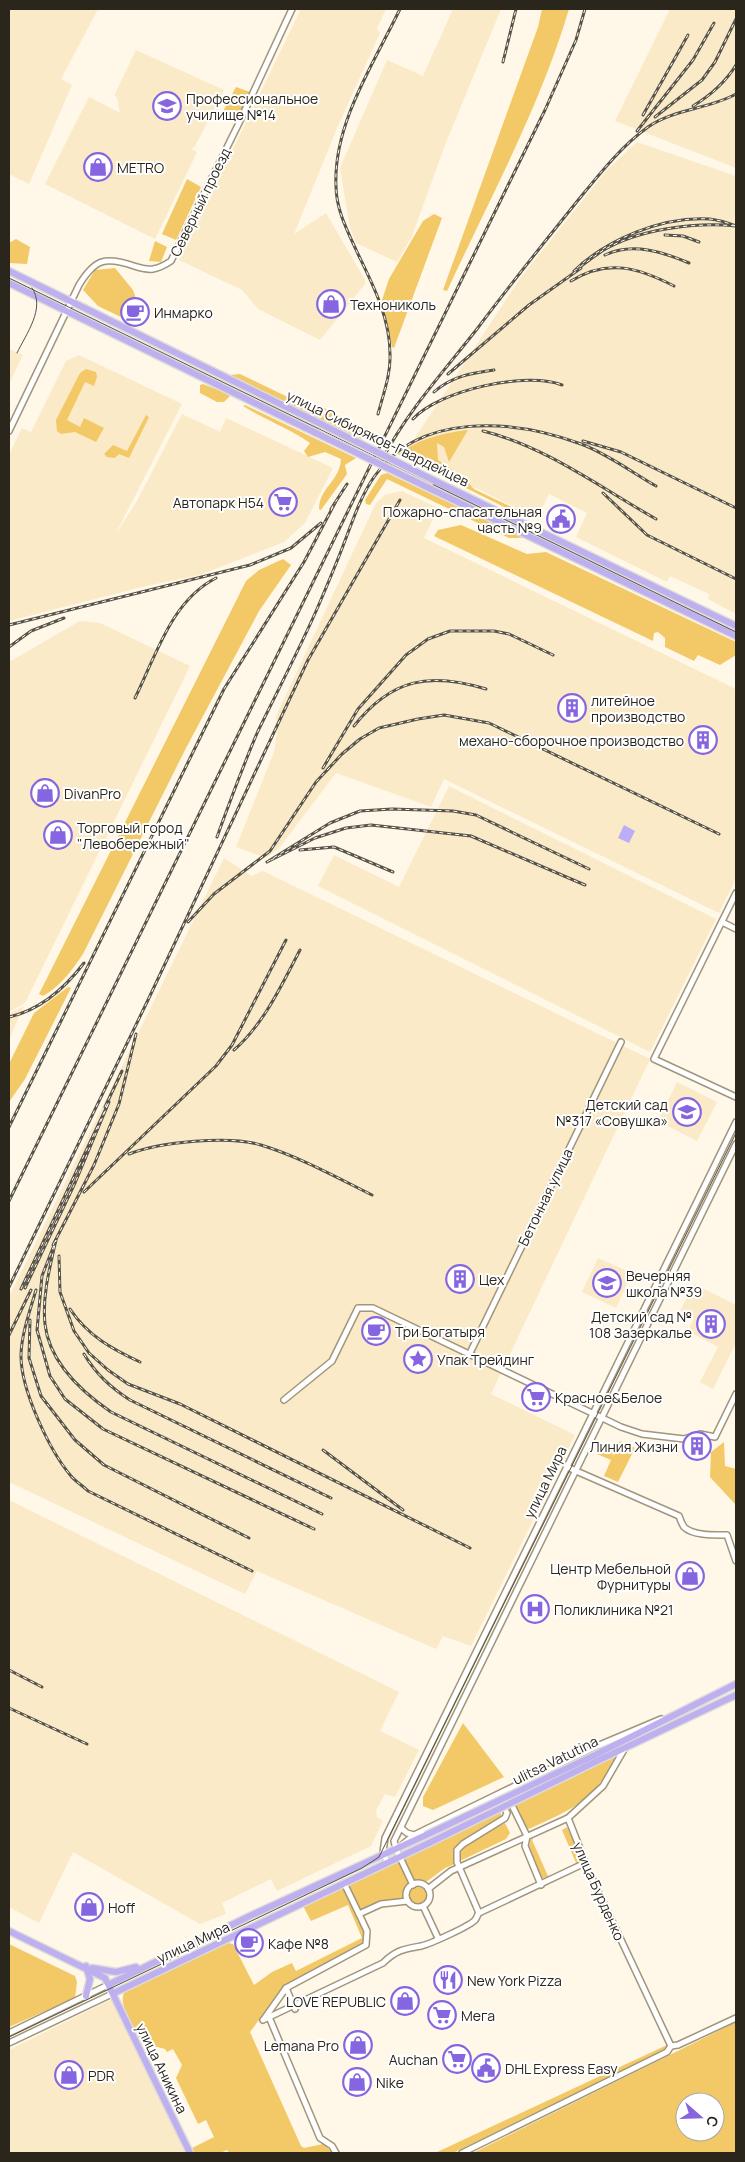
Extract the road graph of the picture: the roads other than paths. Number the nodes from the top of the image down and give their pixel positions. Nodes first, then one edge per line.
1 (292, 9) edge
2 (9, 271) edge
3 (9, 283) edge
4 (72, 302) junction
5 (67, 312) junction
6 (9, 431) edge
7 (722, 619) junction
8 (736, 626) edge
9 (718, 627) junction
10 (736, 636) edge
11 (736, 893) edge
12 (722, 922) junction
13 (736, 929) edge
14 (620, 1042) dead end
15 (736, 1097) edge
16 (736, 1122) edge
17 (736, 1144) edge
18 (470, 1352) junction
19 (736, 1394) edge
20 (284, 1400) dead end
21 (593, 1413) junction
22 (602, 1417) junction
23 (567, 1467) junction
24 (576, 1470) junction
25 (736, 1561) edge
26 (736, 1684) edge
27 (736, 1694) edge
28 (452, 1700) junction
29 (461, 1704) junction
30 (671, 1716) junction
31 (625, 1748) junction
32 (594, 1759) junction
33 (505, 1791) junction
34 (498, 1794) junction
35 (568, 1818) junction
36 (400, 1828) junction
37 (414, 1835) junction
38 (527, 1836) junction
39 (428, 1839) junction
40 (397, 1848) junction
41 (383, 1855) junction
42 (401, 1856) junction
43 (387, 1862) junction
44 (585, 1863) junction
45 (459, 1867) junction
46 (344, 1883) junction
47 (413, 1885) junction
48 (541, 1885) junction
49 (428, 1888) junction
50 (408, 1901) junction
51 (423, 1906) junction
52 (479, 1913) junction
53 (359, 1914) junction
54 (9, 1931) edge
55 (438, 1938) junction
56 (153, 1963) junction
57 (86, 1966) junction
58 (110, 1984) junction
59 (286, 1988) junction
60 (114, 1993) junction
61 (86, 1996) junction
62 (295, 2007) junction
63 (269, 2018) junction
64 (736, 2018) edge
65 (9, 2033) edge
66 (9, 2043) edge
67 (671, 2046) junction
68 (190, 2153) edge
69 (336, 2153) edge
70 (462, 2153) edge

1 - 4 street, Северный проезд
2 - 4 main road, улица Сибиряков-Гвардейцев
3 - 5 main road, улица Сибиряков-Гвардейцев
4 - 5 street, Северный проезд
4 - 7 main road, улица Сибиряков-Гвардейцев, bridge
5 - 6 street, Северный проезд
5 - 9 main road, улица Сибиряков-Гвардейцев, bridge
7 - 8 main road, улица Сибиряков-Гвардейцев
7 - 9 main road
9 - 10 main road, улица Сибиряков-Гвардейцев
11 - 12 street
12 - 13 street
12 - 15 street
14 - 18 street, Бетонная улица
16 - 21 street, улица Мира
17 - 22 street, улица Мира
18 - 20 street
18 - 21 street
19 - 22 street
21 - 22 street
21 - 23 street, улица Мира
22 - 24 street, улица Мира
23 - 24 street
23 - 28 street, улица Мира
24 - 25 street
24 - 29 street, улица Мира
26 - 30 main road, ulitsa Vatutina
27 - 31 main road, ulitsa Vatutina
28 - 29 street
28 - 41 street, улица Мира
29 - 36 street, улица Мира
30 - 32 main road, ulitsa Vatutina
30 - 33 street
31 - 32 main road, ulitsa Vatutina
31 - 35 street
32 - 39 main road, ulitsa Vatutina, bridge
33 - 34 street
33 - 38 street
34 - 37 street
34 - 45 street
35 - 38 street
35 - 44 street, улица Бурденко
36 - 37 street
36 - 40 street, улица Мира
37 - 40 street
38 - 45 street
38 - 48 street
39 - 40 main road, ulitsa Vatutina
39 - 42 main road, ulitsa Vatutina
40 - 41 main road, ulitsa Vatutina
40 - 42 street
41 - 43 street
41 - 56 main road, улица Мира
42 - 43 main road, улица Мира
42 - 47 street
43 - 46 main road, улица Мира
44 - 48 street
44 - 67 street, улица Бурденко
45 - 49 street
45 - 52 street
46 - 53 street
46 - 60 main road, улица Мира
47 - 49 street
47 - 50 street
48 - 52 street
49 - 51 street
50 - 51 street
50 - 53 street
51 - 55 street
52 - 55 street
53 - 59 street
54 - 57 main road
55 - 62 street
56 - 57 main road
56 - 58 main road, улица Мира
57 - 58 main road
57 - 61 main road
58 - 60 main road, улица Аникина
58 - 61 street, улица Мира
59 - 62 street
59 - 63 street
60 - 66 street, улица Мира
60 - 68 main road, улица Аникина
61 - 65 street, улица Мира
62 - 63 street
63 - 69 street
64 - 67 street
67 - 70 street

